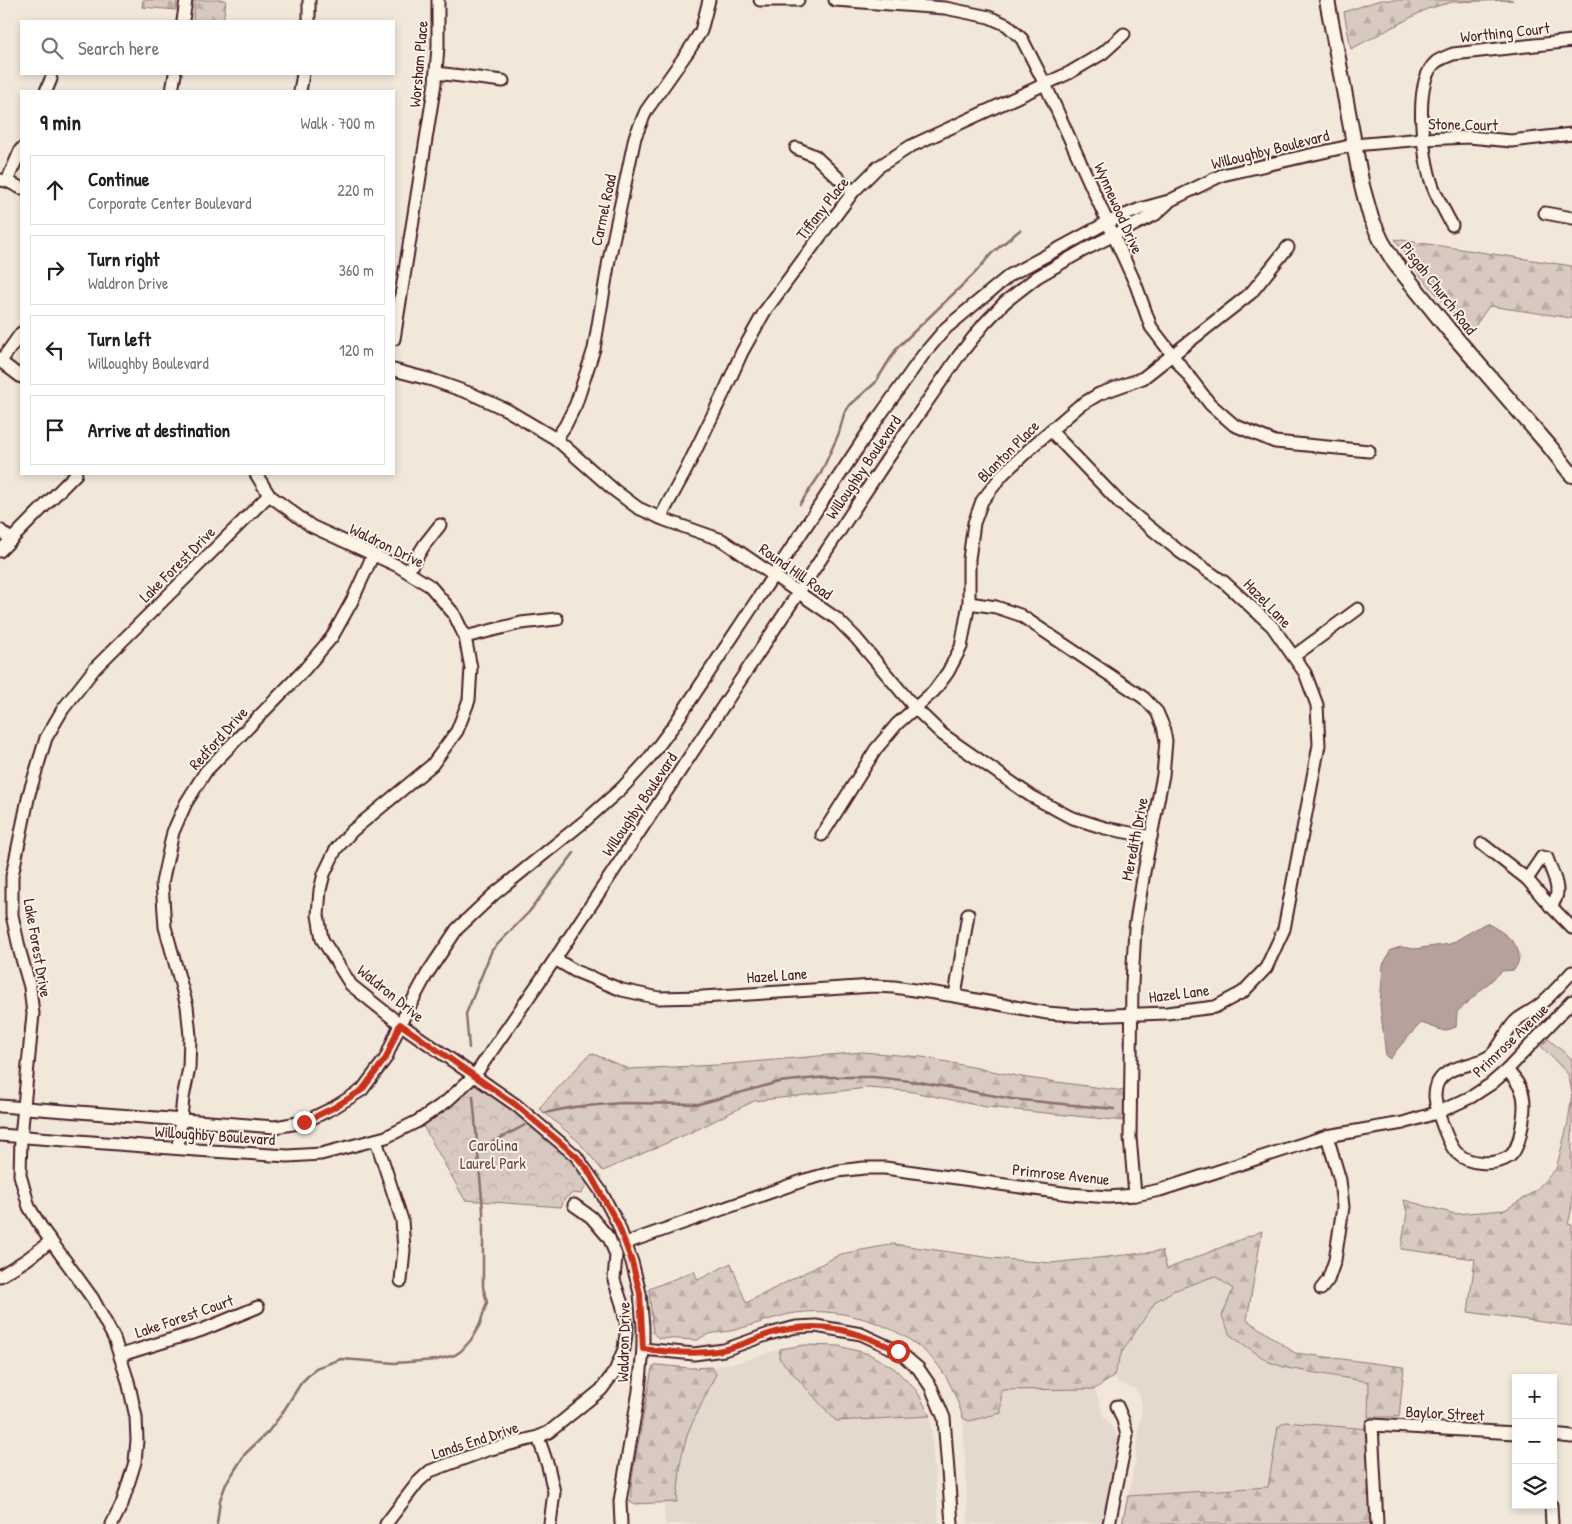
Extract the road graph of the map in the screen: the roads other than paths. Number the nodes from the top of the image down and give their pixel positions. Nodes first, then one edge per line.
1 (186, 0) edge
2 (309, 0) edge
3 (438, 0) edge
4 (709, 0) edge
5 (760, 0) edge
6 (798, 0) edge
7 (835, 0) edge
8 (1327, 0) edge
9 (933, 4) edge
10 (183, 20) edge
11 (309, 20) edge
12 (1124, 34) dead end
13 (1572, 41) edge
14 (436, 73) junction
15 (175, 75) edge
16 (303, 75) edge
17 (51, 79) dead end
18 (502, 81) dead end
19 (1045, 84) junction
20 (46, 90) edge
21 (172, 90) edge
22 (300, 90) edge
23 (1572, 134) edge
24 (1423, 139) junction
25 (1354, 145) junction
26 (796, 148) dead end
27 (20, 151) edge
28 (4, 181) edge
29 (20, 188) edge
30 (853, 192) junction
31 (1169, 201) junction
32 (1545, 213) dead end
33 (1572, 218) edge
34 (1108, 222) junction
35 (1452, 225) dead end
36 (1113, 235) junction
37 (1288, 247) dead end
38 (395, 333) edge
39 (20, 334) edge
40 (1171, 355) junction
41 (0, 361) edge
42 (395, 370) edge
43 (20, 376) edge
44 (1051, 431) junction
45 (556, 439) junction
46 (1370, 451) dead end
47 (75, 475) edge
48 (257, 475) edge
49 (1572, 475) edge
50 (269, 495) junction
51 (660, 518) junction
52 (440, 526) dead end
53 (0, 530) edge
54 (11, 540) junction
55 (0, 551) edge
56 (373, 555) junction
57 (408, 571) junction
58 (774, 575) junction
59 (799, 593) junction
60 (969, 603) junction
61 (1358, 609) dead end
62 (557, 619) dead end
63 (465, 637) junction
64 (1294, 656) junction
65 (915, 708) junction
66 (822, 835) dead end
67 (1151, 837) junction
68 (1482, 844) dead end
69 (1527, 879) junction
70 (1550, 906) junction
71 (968, 914) dead end
72 (1572, 928) edge
73 (555, 959) junction
74 (1572, 972) edge
75 (955, 996) junction
76 (1570, 1007) edge
77 (1132, 1014) junction
78 (400, 1024) junction
79 (1507, 1070) junction
80 (475, 1075) junction
81 (0, 1106) edge
82 (24, 1108) junction
83 (1439, 1112) junction
84 (180, 1119) junction
85 (0, 1135) edge
86 (1327, 1136) junction
87 (21, 1137) junction
88 (376, 1140) junction
89 (178, 1148) junction
90 (1135, 1195) junction
91 (574, 1205) dead end
92 (51, 1241) junction
93 (626, 1243) junction
94 (0, 1276) edge
95 (401, 1281) dead end
96 (1321, 1289) dead end
97 (258, 1307) dead end
98 (643, 1349) junction
99 (120, 1355) junction
100 (1117, 1406) dead end
101 (1512, 1433) edge
102 (1557, 1436) edge
103 (1572, 1437) edge
104 (538, 1438) junction
105 (1551, 1509) edge
106 (112, 1524) edge
107 (386, 1524) edge
108 (550, 1524) edge
109 (621, 1524) edge
110 (952, 1524) edge
111 (1109, 1524) edge
112 (1377, 1524) edge
113 (1552, 1524) edge

1 - 10 street
2 - 11 street
3 - 14 street, Worsham Place
4 - 45 street, Carmel Road
5 - 6 street
7 - 9 street, Wynnewood Drive
8 - 25 main road, Pisgah Church Road
9 - 19 street, Wynnewood Drive
12 - 19 street, Tiffany Place
13 - 24 street, Worthing Court
14 - 18 street
14 - 38 street, Worsham Place
15 - 21 street
16 - 22 street
17 - 20 street
19 - 30 street, Tiffany Place
19 - 34 street, Wynnewood Drive
23 - 24 street, Stone Court
24 - 25 street, Stone Court
24 - 35 street, Worthing Court
25 - 31 street, Willoughby Boulevard
25 - 49 main road, Pisgah Church Road
26 - 30 street
27 - 28 street
28 - 29 street
30 - 51 street, Tiffany Place
31 - 34 street, Willoughby Boulevard
31 - 36 street, Willoughby Boulevard
32 - 33 street
34 - 36 street, Wynnewood Drive
34 - 58 street, Willoughby Boulevard
36 - 40 street, Wynnewood Drive
36 - 59 street, Willoughby Boulevard
37 - 40 street, Blanton Place
39 - 41 street
40 - 44 street, Blanton Place
40 - 46 street, Wynnewood Drive
41 - 43 street
42 - 45 street, Round Hill Road
44 - 60 street, Blanton Place
44 - 64 street, Hazel Lane
45 - 51 street, Round Hill Road
47 - 54 street
48 - 50 street, Waldron Drive
50 - 56 street, Waldron Drive
50 - 82 street, Lake Forest Drive
51 - 58 street, Round Hill Road
52 - 57 street
53 - 54 street
54 - 55 street
56 - 57 street, Waldron Drive
56 - 84 street, Redford Drive
57 - 63 street, Waldron Drive
58 - 59 street, Round Hill Road
58 - 78 street, Willoughby Boulevard
59 - 65 street, Round Hill Road
59 - 73 street, Willoughby Boulevard
60 - 65 street, Blanton Place
60 - 67 street, Meredith Drive
61 - 64 street
62 - 63 street
63 - 78 street, Waldron Drive
64 - 77 street, Hazel Lane
65 - 66 street, Blanton Place
65 - 67 street, Round Hill Road
67 - 77 street, Meredith Drive
68 - 69 street
69 - 70 street
69 - 70 street
70 - 72 street
71 - 75 street
73 - 75 street, Hazel Lane
73 - 80 street, Willoughby Boulevard
74 - 83 street
75 - 77 street, Hazel Lane
76 - 79 street, Primrose Avenue
77 - 90 street, Meredith Drive
78 - 80 street, Waldron Drive
78 - 84 street, Willoughby Boulevard
79 - 83 street, Primrose Avenue
79 - 83 street
80 - 88 street, Willoughby Boulevard
80 - 93 street, Waldron Drive
81 - 82 street, Willoughby Boulevard
82 - 84 street, Willoughby Boulevard
82 - 87 street, Lake Forest Drive
83 - 86 street, Primrose Avenue
84 - 89 street, Redford Drive
85 - 87 street, Willoughby Boulevard
86 - 90 street, Primrose Avenue
86 - 96 street
87 - 89 street, Willoughby Boulevard
87 - 92 street, Lake Forest Drive
88 - 89 street, Willoughby Boulevard
88 - 95 street
90 - 93 street, Primrose Avenue
91 - 104 street
92 - 94 street
92 - 99 street, Lake Forest Drive
93 - 98 street, Waldron Drive
97 - 99 street, Lake Forest Court
98 - 109 street, Waldron Drive
98 - 110 street
99 - 106 street, Lake Forest Drive
100 - 111 street
101 - 112 street, Baylor Street
102 - 103 street
104 - 107 street, Lands End Drive
104 - 108 street
105 - 113 street

